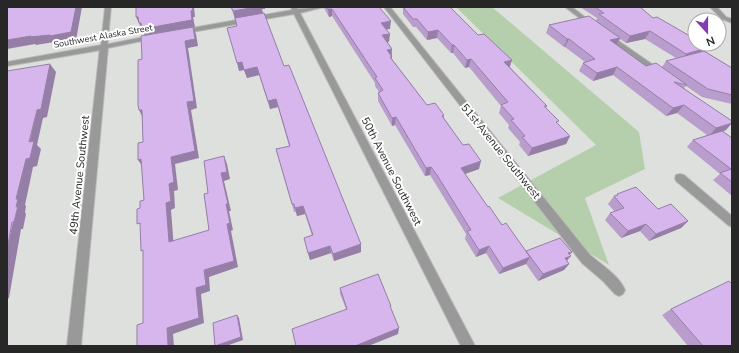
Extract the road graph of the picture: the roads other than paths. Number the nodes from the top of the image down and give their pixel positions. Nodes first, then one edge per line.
1 (108, 7) edge
2 (321, 7) edge
3 (387, 7) edge
4 (568, 7) edge
5 (713, 7) edge
6 (296, 9) edge
7 (732, 21) edge
8 (174, 34) edge
9 (159, 36) edge
10 (104, 47) junction
11 (7, 64) edge
12 (669, 80) edge
13 (680, 178) dead end
14 (732, 222) edge
15 (619, 290) dead end
16 (74, 346) edge
17 (468, 346) edge

1 - 10 street, 49th Avenue Southwest
2 - 6 street
3 - 15 street, 51st Avenue Southwest
4 - 12 street
5 - 7 street
6 - 8 street
6 - 17 street, 50th Avenue Southwest
9 - 10 street, Southwest Alaska Street
10 - 11 street, Southwest Alaska Street
10 - 16 street, 49th Avenue Southwest
13 - 14 street

